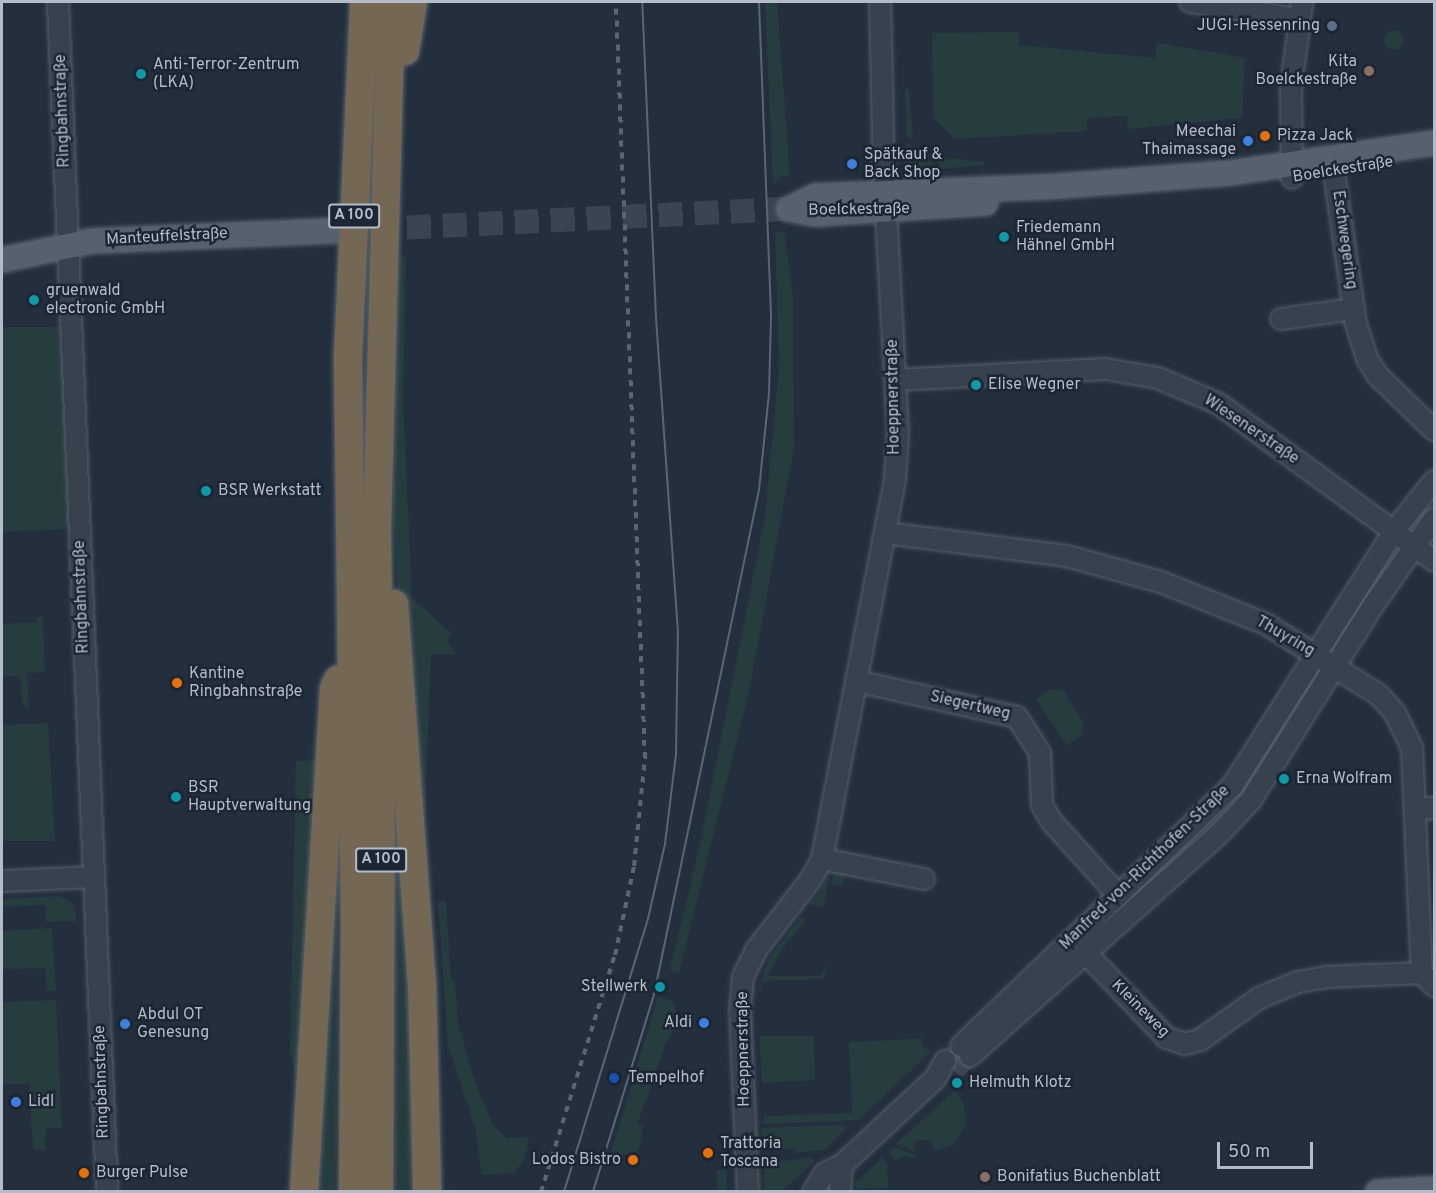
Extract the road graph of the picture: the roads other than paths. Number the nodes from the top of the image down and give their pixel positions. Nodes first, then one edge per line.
1 (58, 2) edge
2 (347, 2) edge
3 (364, 2) edge
4 (391, 2) edge
5 (413, 2) edge
6 (880, 2) edge
7 (1190, 2) edge
8 (1301, 10) edge
9 (359, 75) junction
10 (390, 75) junction
11 (1434, 143) edge
12 (1434, 154) edge
13 (1292, 172) junction
14 (1334, 172) junction
15 (885, 202) junction
16 (335, 231) tunnel mouth
17 (68, 244) junction
18 (2, 260) edge
19 (1354, 309) junction
20 (1281, 319) dead end
21 (896, 380) junction
22 (1434, 430) edge
23 (1434, 481) edge
24 (1434, 519) edge
25 (376, 530) junction
26 (1394, 531) junction
27 (885, 533) junction
28 (1413, 546) junction
29 (1434, 561) edge
30 (351, 647) junction
31 (1316, 654) junction
32 (1335, 666) junction
33 (856, 681) junction
34 (1425, 808) edge
35 (822, 859) junction
36 (94, 877) junction
37 (924, 879) dead end
38 (2, 881) edge
39 (1117, 894) junction
40 (1072, 938) junction
41 (1086, 954) junction
42 (1428, 980) edge
43 (982, 1036) junction
44 (965, 1051) tunnel mouth
45 (949, 1066) tunnel mouth
46 (304, 1155) junction
47 (842, 1165) junction
48 (1434, 1189) edge
49 (107, 1191) edge
50 (292, 1191) edge
51 (304, 1191) edge
52 (353, 1191) edge
53 (379, 1191) edge
54 (427, 1191) edge
55 (748, 1191) edge
56 (813, 1191) edge
57 (840, 1191) edge
58 (1378, 1191) edge

1 - 17 street, Ringbahnstraße
2 - 9 highway
3 - 9 highway, A 100
4 - 10 highway, A 100
5 - 10 highway
6 - 15 street, Hoeppnerstraße
7 - 8 street
8 - 13 street
9 - 30 highway, A 100
10 - 25 highway, A 100
11 - 13 main road, Boelckestraße
12 - 14 main road, Boelckestraße
13 - 14 main road, Boelckestraße
13 - 15 main road, Boelckestraße
14 - 19 street, Eschwegering
15 - 21 street, Hoeppnerstraße
16 - 17 main road, Manteuffelstraße
17 - 18 main road, Manteuffelstraße
17 - 36 street, Ringbahnstraße
19 - 20 street, Eschwegering
19 - 22 street, Eschwegering
21 - 26 street, Wiesenerstraße
21 - 27 street, Hoeppnerstraße
23 - 26 street, Manfred-von-Richthofen-Straße
24 - 28 street, Manfred-von-Richthofen-Straße
25 - 53 highway, A 100
25 - 54 highway
26 - 28 street, Wiesenerstraße
26 - 31 street, Manfred-von-Richthofen-Straße
27 - 31 street, Thuyring
27 - 33 street, Hoeppnerstraße
28 - 29 street, Wiesenerstraße
28 - 32 street, Manfred-von-Richthofen-Straße
30 - 46 highway
30 - 52 highway, A 100
31 - 32 street, Thuyring
31 - 39 street, Manfred-von-Richthofen-Straße
32 - 34 street, Thuyring
32 - 41 street, Manfred-von-Richthofen-Straße
33 - 35 street, Hoeppnerstraße
33 - 39 street, Siegertweg
34 - 42 street, Thuyring
35 - 37 street
35 - 55 street, Hoeppnerstraße
36 - 38 street
36 - 49 street, Ringbahnstraße
39 - 40 street, Manfred-von-Richthofen-Straße
40 - 41 street, Kleineweg
40 - 43 street, Manfred-von-Richthofen-Straße
41 - 42 street, Kleineweg
41 - 43 street, Manfred-von-Richthofen-Straße
43 - 44 street, Manfred-von-Richthofen-Straße
45 - 47 street
46 - 50 highway
46 - 51 highway
47 - 56 street
47 - 57 street
48 - 58 main road

